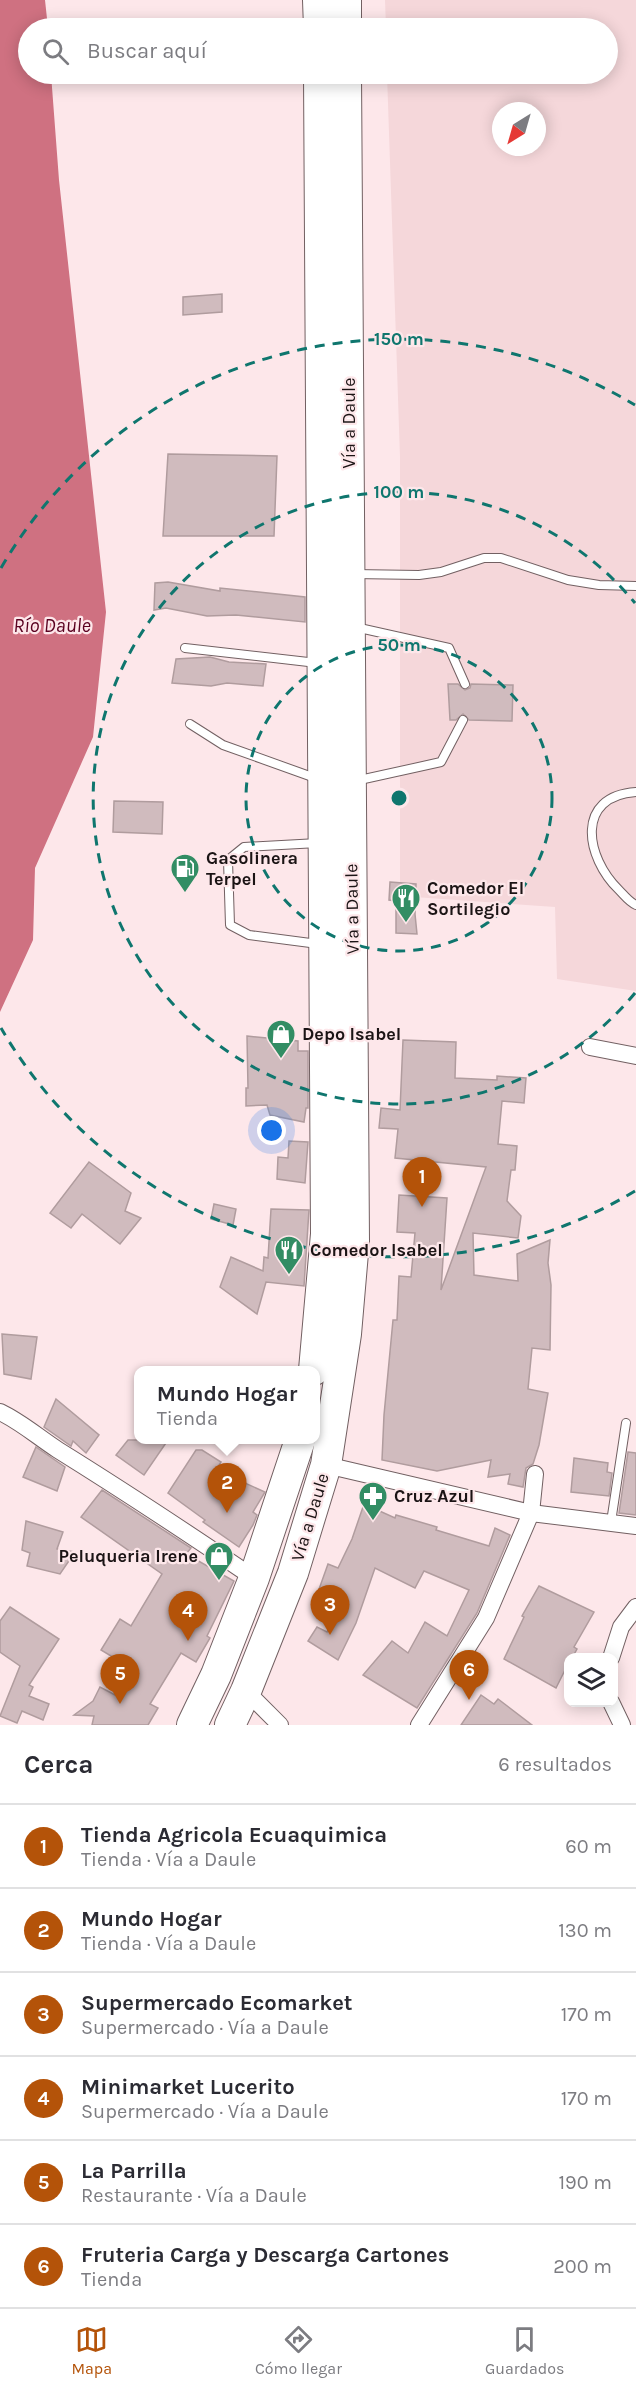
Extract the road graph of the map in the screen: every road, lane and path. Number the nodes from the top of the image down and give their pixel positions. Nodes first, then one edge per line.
1 (318, 0) edge
2 (346, 0) edge
3 (319, 18) edge
4 (346, 18) edge
5 (319, 84) edge
6 (346, 84) edge
7 (350, 574) junction
8 (636, 586) edge
9 (336, 625) junction
10 (185, 648) dead end
11 (336, 664) junction
12 (465, 684) dead end
13 (463, 720) dead end
14 (190, 724) dead end
15 (337, 781) junction
16 (636, 792) edge
17 (337, 843) junction
18 (636, 905) edge
19 (338, 946) junction
20 (590, 1047) dead end
21 (636, 1056) edge
22 (314, 1366) edge
23 (0, 1412) edge
24 (626, 1423) dead end
25 (299, 1444) edge
26 (326, 1465) junction
27 (535, 1474) dead end
28 (531, 1513) junction
29 (611, 1522) junction
30 (636, 1526) edge
31 (254, 1578) junction
32 (636, 1607) edge
33 (613, 1653) edge
34 (246, 1691) junction
35 (613, 1707) edge
36 (192, 1725) edge
37 (230, 1725) edge
38 (280, 1725) edge
39 (419, 1725) edge
40 (622, 1725) edge

1 - 3 highway
2 - 4 highway
5 - 9 highway, Vía a Daule
6 - 7 highway, Vía a Daule
7 - 8 lane
7 - 9 highway, Vía a Daule
9 - 11 highway, Vía a Daule
9 - 12 lane
10 - 11 lane
11 - 15 highway, Vía a Daule
13 - 15 lane
14 - 15 lane
15 - 17 highway, Vía a Daule
16 - 18 lane
17 - 19 highway, Vía a Daule
17 - 19 lane
19 - 22 highway, Vía a Daule
19 - 26 highway, Vía a Daule
20 - 21 street
23 - 31 street
24 - 29 lane
25 - 31 highway, Vía a Daule
26 - 28 street
26 - 34 highway, Vía a Daule
27 - 28 street
28 - 29 street
28 - 39 street
29 - 30 street
31 - 36 highway, Vía a Daule
32 - 33 street
34 - 37 highway, Vía a Daule
34 - 38 street
35 - 40 street

